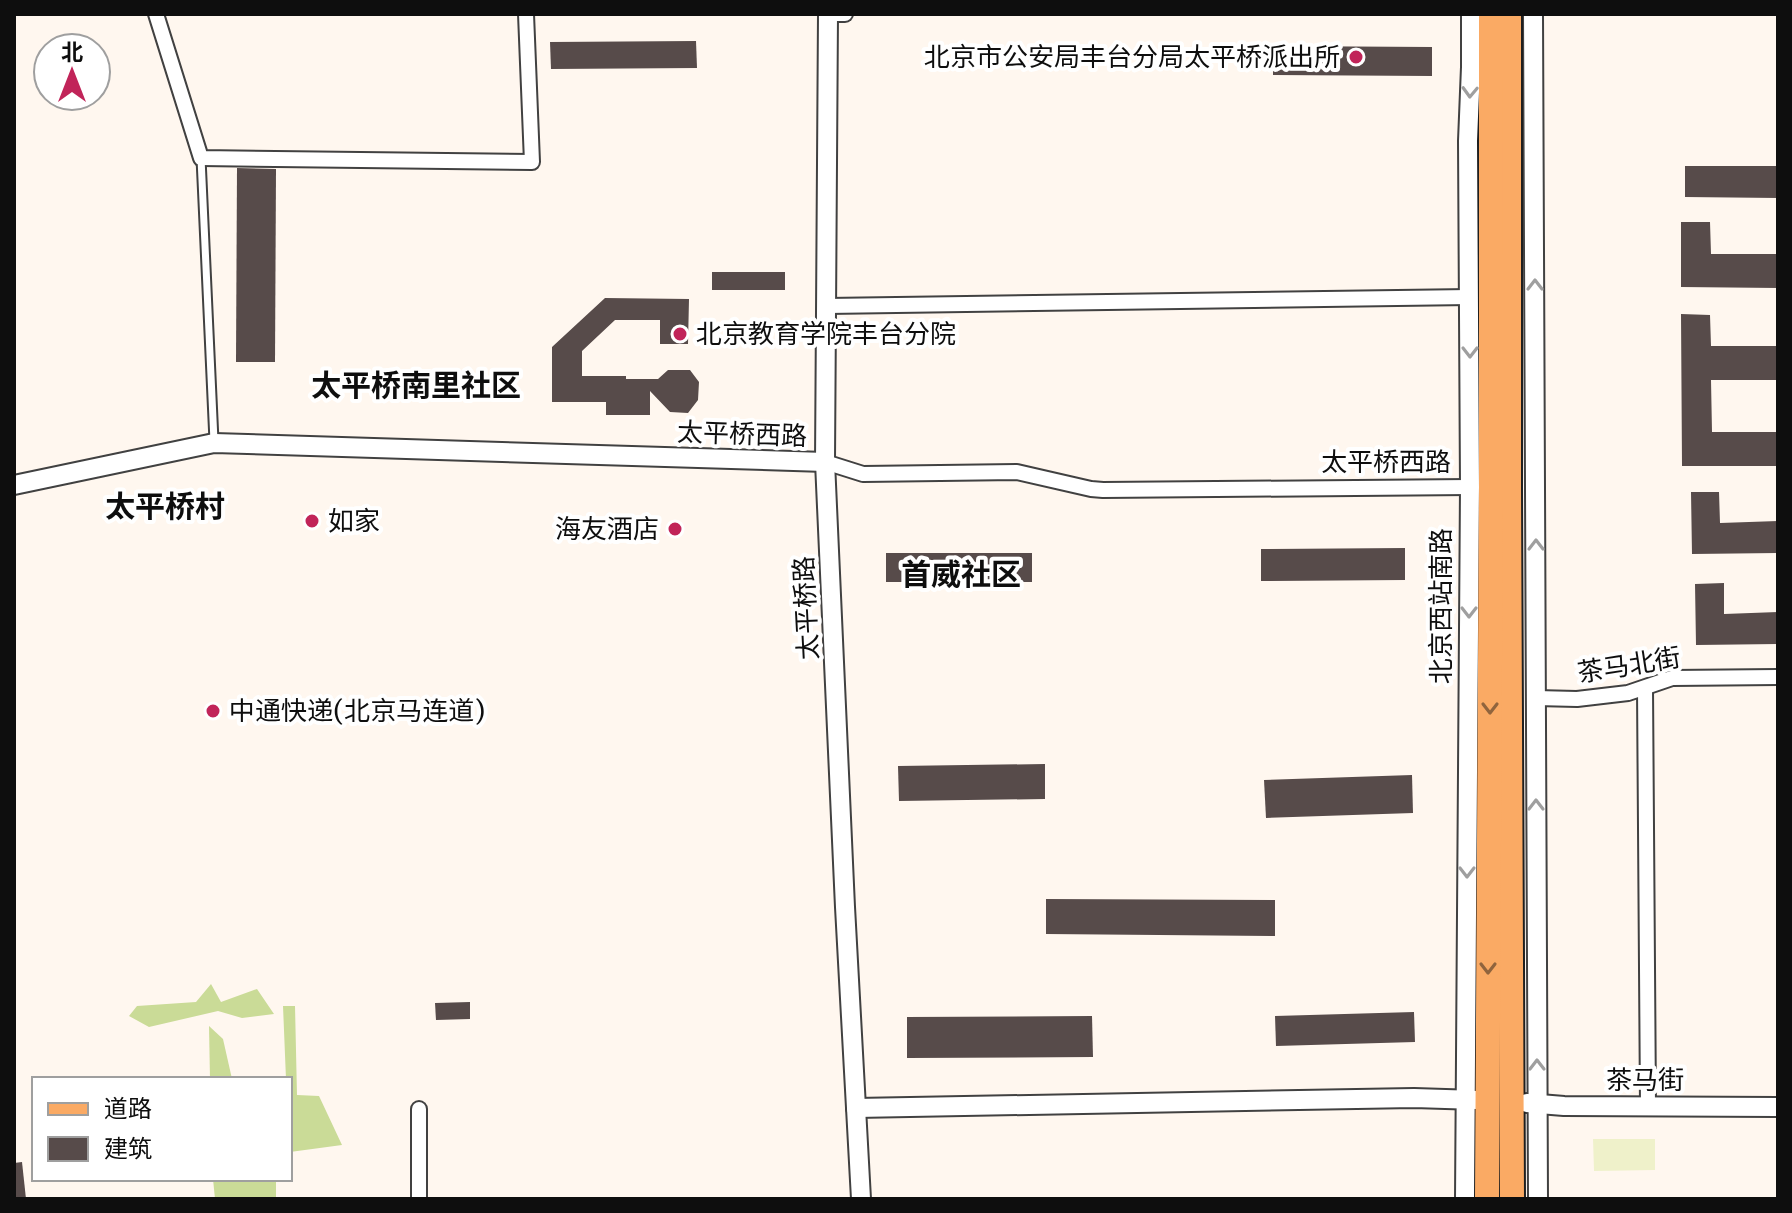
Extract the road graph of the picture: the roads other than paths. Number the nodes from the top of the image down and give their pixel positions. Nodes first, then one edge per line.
1 (156, 14) edge
2 (526, 14) edge
3 (828, 14) edge
4 (845, 14) edge
5 (1471, 14) edge
6 (1491, 14) edge
7 (1509, 14) edge
8 (1533, 14) edge
9 (201, 158) junction
10 (1470, 297) junction
11 (827, 306) junction
12 (214, 443) junction
13 (825, 462) junction
14 (14, 485) edge
15 (1470, 487) junction
16 (1778, 677) edge
17 (1645, 688) junction
18 (1536, 698) junction
19 (1488, 1101) junction
20 (1537, 1103) junction
21 (1648, 1106) junction
22 (1778, 1107) edge
23 (856, 1108) junction
24 (419, 1109) dead end
25 (419, 1199) edge
26 (861, 1199) edge
27 (1465, 1199) edge
28 (1487, 1199) edge
29 (1512, 1199) edge
30 (1538, 1199) edge

1 - 9 street
2 - 9 street
3 - 4 street
3 - 11 street, 太平桥路
5 -> 10 street, 北京西站南路
6 -> 19 main road, 北京西站南路
7 - 19 main road, 北京西站南路
18 -> 8 street
9 - 12 lane
10 - 11 street
10 -> 15 street, 北京西站南路
11 - 13 street, 太平桥路
12 - 13 street, 太平桥西路
12 - 14 street, 太平桥西路
13 - 15 street, 太平桥西路
13 - 23 street, 太平桥路
15 -> 19 street, 北京西站南路
16 - 17 street, 茶马北街
17 - 18 street, 茶马北街
17 - 21 street
20 -> 18 street
19 - 20 street, 茶马街
19 - 23 street, 茶马街
19 - 27 street, 北京西站南路
19 - 28 main road, 北京西站南路
19 - 29 main road, 北京西站南路
20 - 21 street, 茶马街
20 - 30 street
21 - 22 street, 茶马街
23 - 26 street, 太平桥路
24 - 25 street

